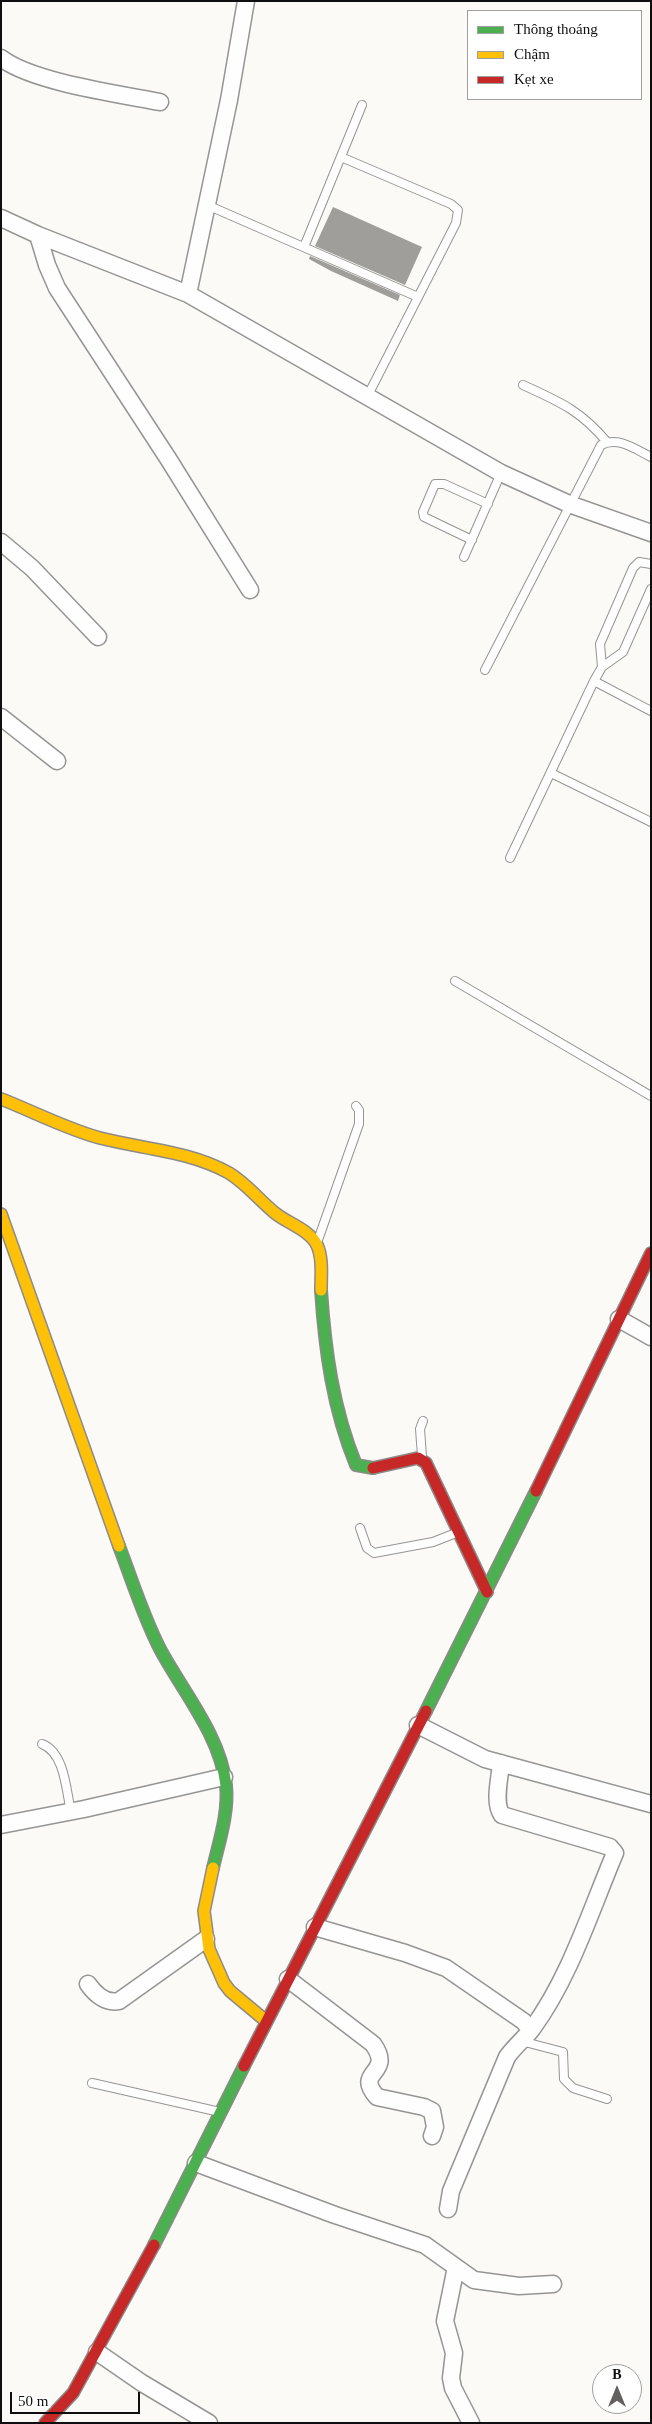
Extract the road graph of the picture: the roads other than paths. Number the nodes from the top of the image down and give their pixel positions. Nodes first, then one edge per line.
1 (246, 1) edge
2 (1, 58) edge
3 (160, 102) dead end
4 (362, 105) dead end
5 (341, 157) junction
6 (207, 205) junction
7 (1, 218) edge
8 (38, 236) junction
9 (304, 247) junction
10 (188, 294) junction
11 (418, 297) junction
12 (523, 386) dead end
13 (367, 397) junction
14 (607, 442) junction
15 (651, 457) edge
16 (501, 473) junction
17 (488, 504) junction
18 (569, 504) junction
19 (651, 532) edge
20 (472, 540) junction
21 (1, 542) edge
22 (464, 557) dead end
23 (651, 564) edge
24 (651, 589) edge
25 (250, 590) dead end
26 (98, 637) dead end
27 (602, 667) junction
28 (484, 670) dead end
29 (594, 681) junction
30 (651, 710) edge
31 (1, 717) edge
32 (57, 761) dead end
33 (551, 773) junction
34 (651, 822) edge
35 (510, 858) dead end
36 (455, 981) dead end
37 (651, 1096) edge
38 (1, 1099) edge
39 (356, 1106) dead end
40 (1, 1214) edge
41 (317, 1244) junction
42 (651, 1253) edge
43 (619, 1320) junction
44 (651, 1337) edge
45 (423, 1421) dead end
46 (422, 1460) junction
47 (360, 1528) dead end
48 (458, 1533) junction
49 (487, 1592) junction
50 (418, 1725) junction
51 (42, 1744) dead end
52 (501, 1763) junction
53 (224, 1777) junction
54 (651, 1804) edge
55 (71, 1812) junction
56 (1, 1825) edge
57 (315, 1927) junction
58 (206, 1939) junction
59 (288, 1979) junction
60 (88, 1984) dead end
61 (266, 2021) junction
62 (525, 2036) junction
63 (92, 2084) dead end
64 (607, 2099) dead end
65 (221, 2112) junction
66 (432, 2136) dead end
67 (196, 2163) junction
68 (448, 2209) dead end
69 (456, 2267) junction
70 (553, 2284) dead end
71 (98, 2352) junction
72 (45, 2423) edge
73 (209, 2423) edge
74 (470, 2423) edge

1 - 6 street
2 - 3 street
4 - 5 lane
5 - 9 lane
5 - 11 lane
6 - 9 lane
6 - 10 street
7 - 8 street
8 - 10 street
8 - 25 street
9 - 11 lane
10 - 13 street
11 - 13 lane
12 - 14 lane
13 - 16 street
14 - 15 lane
14 - 18 lane
16 - 17 lane
16 - 18 street
17 - 20 lane
17 - 20 lane
18 - 19 street
18 - 28 lane
20 - 22 lane
21 - 26 street
23 - 27 lane
24 - 27 lane
27 - 29 lane
29 - 30 lane
29 - 33 lane
31 - 32 street
33 - 34 lane
33 - 35 lane
36 - 37 lane
38 - 41 street
39 - 41 lane
40 - 53 street
41 - 46 street
42 - 43 street
43 - 44 street
43 - 49 street
45 - 46 lane
46 - 48 street
47 - 48 lane
48 - 49 street
49 - 50 street
50 - 52 street
50 - 57 street
51 - 55 lane
52 - 54 street
52 - 62 street
53 - 55 street
53 - 58 street
55 - 56 street
57 - 59 street
57 - 62 street
58 - 60 street
58 - 61 street
59 - 61 street
59 - 66 street
61 - 65 street
62 - 64 lane
62 - 68 street
63 - 65 lane
65 - 67 street
67 - 69 street
67 - 71 street
69 - 70 street
69 - 74 street
71 - 72 street
71 - 73 street

